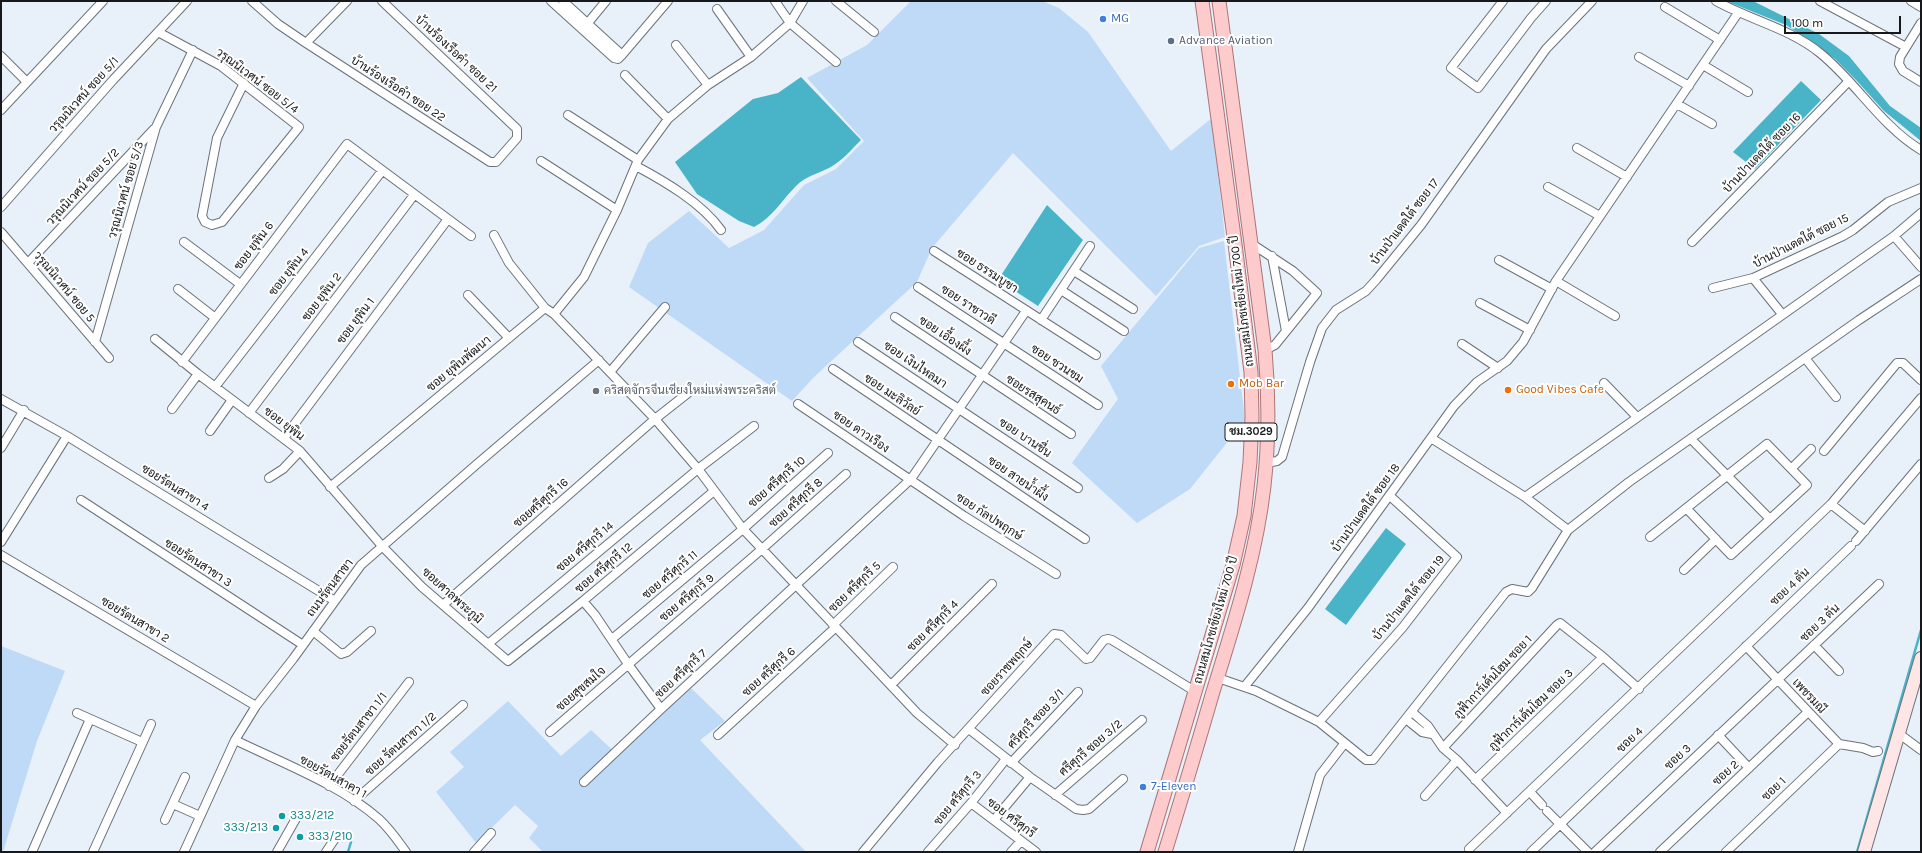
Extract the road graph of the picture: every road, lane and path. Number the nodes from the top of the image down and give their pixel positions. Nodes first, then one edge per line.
1 (103, 1) edge
2 (187, 1) edge
3 (347, 1) edge
4 (382, 1) edge
5 (551, 1) edge
6 (563, 1) edge
7 (606, 1) edge
8 (668, 1) edge
9 (775, 1) edge
10 (803, 1) edge
11 (836, 1) edge
12 (1202, 1) edge
13 (1219, 1) edge
14 (1503, 1) edge
15 (1546, 1) edge
16 (1716, 1) edge
17 (1820, 1) edge
18 (1911, 1) edge
19 (254, 2) edge
20 (1588, 2) edge
21 (1665, 7) dead end
22 (1921, 7) edge
23 (717, 9) dead end
24 (1738, 13) junction
25 (790, 23) junction
26 (587, 24) junction
27 (1921, 24) edge
28 (158, 32) junction
29 (874, 32) dead end
30 (1720, 40) junction
31 (306, 43) junction
32 (676, 44) dead end
33 (1906, 47) junction
34 (193, 50) junction
35 (622, 55) junction
36 (1, 56) edge
37 (751, 57) junction
38 (1639, 57) dead end
39 (836, 62) dead end
40 (1703, 65) junction
41 (625, 76) dead end
42 (1849, 81) junction
43 (27, 82) junction
44 (1921, 82) edge
45 (244, 84) junction
46 (708, 85) junction
47 (1689, 86) junction
48 (1748, 92) dead end
49 (1677, 104) junction
50 (1, 110) edge
51 (568, 115) dead end
52 (668, 119) junction
53 (1712, 124) dead end
54 (513, 125) joint
55 (156, 127) junction
56 (1576, 148) dead end
57 (1921, 150) edge
58 (541, 161) dead end
59 (637, 163) junction
60 (382, 171) junction
61 (1627, 177) junction
62 (1548, 187) dead end
63 (1921, 188) edge
64 (414, 195) junction
65 (1, 207) edge
66 (617, 210) junction
67 (1921, 213) edge
68 (1600, 216) junction
69 (448, 219) junction
70 (720, 230) dead end
71 (1, 232) edge
72 (494, 235) dead end
73 (471, 236) dead end
74 (1894, 236) junction
75 (184, 242) dead end
76 (1692, 242) dead end
77 (1252, 244) junction
78 (1090, 246) dead end
79 (934, 251) dead end
80 (1272, 256) junction
81 (1499, 260) dead end
82 (28, 263) junction
83 (1921, 267) edge
84 (1074, 271) junction
85 (1753, 278) junction
86 (1921, 279) edge
87 (1556, 281) junction
88 (240, 284) junction
89 (918, 287) dead end
90 (1713, 288) dead end
91 (178, 289) dead end
92 (1552, 289) junction
93 (1061, 290) junction
94 (468, 295) dead end
95 (1480, 303) dead end
96 (665, 307) dead end
97 (545, 308) junction
98 (1133, 309) dead end
99 (1026, 311) junction
100 (554, 314) junction
101 (1782, 314) junction
102 (1615, 316) dead end
103 (214, 317) junction
104 (895, 317) dead end
105 (1041, 320) junction
106 (1530, 330) junction
107 (1124, 331) dead end
108 (1286, 331) junction
109 (156, 338) dead end
110 (509, 338) junction
111 (95, 342) junction
112 (858, 342) dead end
113 (1004, 344) junction
114 (1462, 344) dead end
115 (1265, 350) junction
116 (1096, 356) dead end
117 (109, 358) dead end
118 (1805, 358) junction
119 (599, 360) junction
120 (182, 362) junction
121 (1498, 368) junction
122 (833, 370) dead end
123 (610, 372) junction
124 (198, 374) junction
125 (982, 375) junction
126 (1921, 380) edge
127 (1604, 383) dead end
128 (215, 387) junction
129 (688, 393) dead end
130 (1836, 397) dead end
131 (1921, 398) edge
132 (1, 399) edge
133 (232, 400) junction
134 (798, 404) dead end
135 (1098, 405) dead end
136 (172, 409) dead end
137 (959, 409) junction
138 (24, 410) junction
139 (249, 413) junction
140 (1637, 417) junction
141 (654, 419) junction
142 (754, 426) dead end
143 (210, 430) dead end
144 (1071, 434) dead end
145 (67, 436) junction
146 (284, 438) junction
147 (1431, 438) junction
148 (1691, 439) junction
149 (938, 440) junction
150 (1, 448) edge
151 (1812, 449) dead end
152 (300, 450) junction
153 (1824, 450) dead end
154 (828, 453) dead end
155 (1266, 463) junction
156 (1921, 464) edge
157 (1792, 468) junction
158 (698, 469) junction
159 (846, 474) dead end
160 (1728, 476) junction
161 (269, 478) dead end
162 (911, 479) junction
163 (330, 487) junction
164 (1078, 488) dead end
165 (714, 491) junction
166 (1390, 496) junction
167 (1525, 497) junction
168 (81, 500) dead end
169 (1831, 504) junction
170 (1687, 509) junction
171 (1770, 519) junction
172 (742, 529) junction
173 (1568, 530) junction
174 (1865, 531) junction
175 (1650, 537) dead end
176 (1085, 539) dead end
177 (1716, 539) junction
178 (1, 542) edge
179 (382, 546) junction
180 (762, 550) junction
181 (1, 555) edge
182 (893, 567) dead end
183 (1684, 570) dead end
184 (1056, 574) dead end
185 (992, 584) dead end
186 (1879, 584) dead end
187 (796, 585) junction
188 (335, 601) junction
189 (583, 601) junction
190 (443, 605) junction
191 (835, 626) junction
192 (313, 631) junction
193 (371, 631) dead end
194 (612, 639) junction
195 (488, 644) junction
196 (303, 645) junction
197 (1814, 645) junction
198 (1746, 646) junction
199 (1603, 657) junction
200 (1921, 658) edge
201 (508, 661) joint
202 (628, 664) junction
203 (1839, 671) dead end
204 (1218, 678) junction
205 (1778, 680) junction
206 (409, 682) dead end
207 (891, 684) junction
208 (1245, 686) junction
209 (1639, 689) junction
210 (1078, 692) dead end
211 (1196, 692) junction
212 (463, 705) dead end
213 (256, 706) junction
214 (661, 709) junction
215 (1412, 712) junction
216 (1808, 712) junction
217 (77, 713) dead end
218 (90, 719) junction
219 (1406, 719) junction
220 (1142, 720) dead end
221 (1319, 722) junction
222 (151, 724) dead end
223 (969, 729) junction
224 (550, 732) dead end
225 (1898, 733) junction
226 (1432, 734) junction
227 (718, 735) dead end
228 (1718, 736) junction
229 (235, 740) junction
230 (142, 742) junction
231 (1344, 744) junction
232 (1839, 744) junction
233 (955, 745) junction
234 (1443, 748) junction
235 (1921, 750) edge
236 (1888, 756) junction
237 (1457, 760) junction
238 (1008, 761) junction
239 (1749, 768) junction
240 (185, 777) dead end
241 (1030, 777) junction
242 (1123, 779) dead end
243 (1475, 780) junction
244 (584, 782) dead end
245 (329, 786) junction
246 (1530, 792) junction
247 (1055, 795) junction
248 (1425, 796) dead end
249 (354, 801) junction
250 (971, 803) junction
251 (173, 804) junction
252 (1507, 813) junction
253 (298, 815) dead end
254 (200, 816) junction
255 (165, 820) dead end
256 (994, 820) junction
257 (1560, 824) junction
258 (491, 833) dead end
259 (336, 837) dead end
260 (1021, 841) junction
261 (1469, 849) dead end
262 (32, 852) edge
263 (93, 852) edge
264 (184, 852) edge
265 (277, 852) edge
266 (326, 852) edge
267 (406, 852) edge
268 (474, 852) edge
269 (864, 852) edge
270 (928, 852) edge
271 (1011, 852) edge
272 (1036, 852) edge
273 (1147, 852) edge
274 (1165, 852) edge
275 (1298, 852) edge
276 (1531, 852) edge
277 (1588, 852) edge
278 (1595, 852) edge
279 (1660, 852) edge
280 (1726, 852) edge
281 (1864, 852) edge

1 - 43 street
2 - 28 street, วรุณนิเวศน์ ซอย 5/1
3 - 31 street
4 - 54 street, บ้านร้องเรือคำ ซอย 21
5 - 35 street
6 - 26 street
7 - 26 street
8 - 35 street
9 - 25 street
10 - 25 street
11 - 29 street
12 - 211 main road, ถนนสมโภชเชียงใหม่ 700 ปี / ชม.3029
13 - 77 main road, ถนนสมโภชเชียงใหม่ 700 ปี / ชม.3029
14 - 15 street
16 - 24 street
17 - 33 street
18 - 22 street
19 - 31 street, บ้านร้องเรือคำ ซอย 22
20 - 155 street, บ้านป่าแดดใต้ ซอย 17
21 - 30 street
23 - 37 street
24 - 30 street, บ้านป่าแดดใต้ ซอย 18
24 - 42 street
25 - 37 street
25 - 39 street
26 - 35 street
27 - 33 street
28 - 34 street, วรุณนิเวศน์ ซอย 5/4
28 - 65 street, วรุณนิเวศน์ ซอย 5/1
30 - 40 street, บ้านป่าแดดใต้ ซอย 18
31 - 54 street, บ้านร้องเรือคำ ซอย 22
32 - 46 street
33 - 44 street
34 - 45 street, วรุณนิเวศน์ ซอย 5/4
34 - 55 street, วรุณนิเวศน์ ซอย 5/3
36 - 43 street
37 - 46 street
38 - 47 street
40 - 47 street, บ้านป่าแดดใต้ ซอย 18
40 - 48 street
41 - 52 street
42 - 57 street
42 - 76 street, บ้านป่าแดดใต้ ซอย 16
43 - 50 street
45 - 45 street, วรุณนิเวศน์ ซอย 5/4
46 - 52 street
47 - 49 street, บ้านป่าแดดใต้ ซอย 18
49 - 53 street
49 - 61 street, บ้านป่าแดดใต้ ซอย 18
51 - 59 street
52 - 59 street
55 - 82 street, วรุณนิเวศน์ ซอย 5/2
55 - 111 street, วรุณนิเวศน์ ซอย 5/3
56 - 61 street
58 - 66 street
59 - 66 street
59 - 70 street
60 - 64 street
60 - 88 street, ซอย ยุพิน 6
60 - 128 street, ซอย ยุพิน 4
61 - 68 street, บ้านป่าแดดใต้ ซอย 18
62 - 68 street
63 - 85 street, บ้านป่าแดดใต้ ซอย 15
64 - 69 street
64 - 139 street, ซอย ยุพิน 2
66 - 100 street
67 - 74 street
68 - 87 street, บ้านป่าแดดใต้ ซอย 18
69 - 73 street
69 - 146 street, ซอย ยุพิน 1
71 - 82 street, วรุณนิเวศน์ ซอย 5
72 - 97 street
74 - 83 street
74 - 101 street
75 - 88 street
77 - 80 street
77 - 115 main road, ถนนสมโภชเชียงใหม่ 700 ปี / ชม.3029
78 - 84 street
79 - 99 street, ซอย ธรรมบูชา
80 - 108 street
80 - 108 street
81 - 92 street
82 - 111 street, วรุณนิเวศน์ ซอย 5
84 - 93 street
84 - 98 street
85 - 90 street, บ้านป่าแดดใต้ ซอย 15
85 - 101 street
86 - 118 street
87 - 92 street, บ้านป่าแดดใต้ ซอย 18
87 - 102 street
88 - 103 street, ซอย ยุพิน 6
89 - 113 street, ซอย ราชาวดี
91 - 103 street
92 - 106 street, บ้านป่าแดดใต้ ซอย 18
93 - 105 street
93 - 107 street
94 - 110 street
95 - 106 street
96 - 123 street
97 - 100 street
97 - 110 street, ซอย ยุพินพัฒนา
99 - 105 street, ซอย ธรรมบูชา
99 - 113 street, ซอย ศรีศุกรี 7
100 - 119 street
101 - 140 street
103 - 120 street, ซอย ยุพิน 6
104 - 125 street, ซอย เอื้องผึ้ง
105 - 116 street, ซอย ธรรมบูชา
106 - 121 street, บ้านป่าแดดใต้ ซอย 18
108 - 115 street
109 - 120 street, ซอย ยุพิน
110 - 163 street, ซอย ยุพินพัฒนา
111 - 117 street, วรุณนิเวศน์ ซอย 5
112 - 137 street, ซอย เงินไหลมา
113 - 125 street, ซอย ศรีศุกรี 7
113 - 135 street, ซอย ชวนชม
114 - 121 street
115 - 155 main road, ถนนสมโภชเชียงใหม่ 700 ปี / ชม.3029
118 - 130 street
118 - 148 street
119 - 123 street
119 - 179 street, ถนนรัตนสาขา
120 - 124 street, ซอย ยุพิน
121 - 147 street, บ้านป่าแดดใต้ ซอย 18
122 - 149 street, ซอย มะลิวัลย์
123 - 141 street
124 - 128 street, ซอย ยุพิน
124 - 136 street
125 - 137 street, ซอย ศรีศุกรี 7
125 - 144 street, ซอยรสสุคนธ์
126 - 153 street
127 - 140 street
128 - 133 street, ซอย ยุพิน
129 - 141 street, ซอยศรีศุกรี 16
131 - 169 street
132 - 138 street, ซอยรัตนสาขา 4
133 - 139 street, ซอย ยุพิน
133 - 143 street
134 - 162 street, ซอย ดาวเรือง
137 - 149 street, ซอย ศรีศุกรี 7
137 - 164 street, ซอย บานชื่น
138 - 145 street, ซอยรัตนสาขา 4
138 - 150 street
139 - 146 street, ซอย ยุพิน
140 - 167 street
141 - 158 street
141 - 190 street, ซอยศรีศุกรี 16
142 - 158 street, ซอย ศรีศุกรี 14
145 - 178 street
145 - 188 street, ซอยรัตนสาขา 4
146 - 152 street, ซอย ยุพิน
147 - 166 street, บ้านป่าแดดใต้ ซอย 18
147 - 167 street
148 - 160 street
148 - 173 street
149 - 162 street, ซอย ศรีศุกรี 7
149 - 176 street, ซอย สายน้ำผึ้ง
151 - 157 street
152 - 161 street
152 - 163 street, ซอย ยุพิน
154 - 172 street, ซอย ศรีศุกรี 10
155 - 204 main road, ถนนสมโภชเชียงใหม่ 700 ปี / ชม.3029
156 - 174 street, ซอย 4 ตัน
157 - 160 street
157 - 171 street
158 - 165 street
158 - 195 street, ซอย ศรีศุกรี 14
159 - 180 street, ซอย ศรีศุกรี 8
160 - 170 street
160 - 171 street
162 - 184 street, ซอย กัลปพฤกษ์
162 - 187 street, ซอย ศรีศุกรี 7
163 - 179 street, ซอย ยุพิน
165 - 172 street
165 - 189 street, ซอย ศรีศุกรี 12
166 - 208 street, บ้านป่าแดดใต้ ซอย 18
166 - 221 street, บ้านป่าแดดใต้ ซอย 19
167 - 173 street
168 - 196 street, ซอยรัตนสาขา 3
169 - 174 street
169 - 209 street
170 - 175 street
170 - 177 street
171 - 177 street
172 - 180 street
172 - 194 street, ซอย ศรีศุกรี 11
173 - 215 street
174 - 198 street, ซอย 4 ตัน
177 - 183 street
179 - 188 street, ถนนรัตนสาขา
179 - 190 street, ซอยศาลพระภูมิ
180 - 187 street
180 - 202 street, ซอย ศรีศุกรี 9
181 - 213 street, ซอยรัตนสาขา 2
182 - 191 street, ซอย ศรีศุกรี 5
185 - 207 street, ซอย ศรีศุกรี 4
186 - 197 street, ซอย 3 ตัน
187 - 191 street
187 - 214 street, ซอย ศรีศุกรี 7
188 - 192 street, ถนนรัตนสาขา
189 - 194 street
189 - 201 street, ซอย ศรีศุกรี 12
190 - 195 street, ซอยศาลพระภูมิ
191 - 207 street
191 - 227 street, ซอย ศรีศุกรี 6
192 - 193 street
192 - 196 street, ถนนรัตนสาขา
194 - 202 street
195 - 201 street, ซอยศาลพระภูมิ
196 - 213 street, ถนนรัตนสาขา
197 - 203 street
197 - 205 street, ซอย 3 ตัน
198 - 205 street, เพชรมณี
198 - 257 street, ซอย 4
199 - 209 street
199 - 234 street, ภูฟ้าการ์เด้นโฮม ซอย 1
199 - 243 street, ภูฟ้าการ์เด้นโฮม ซอย 3
200 - 225 street
202 - 214 street
202 - 224 street, ซอยสุขสมใจ
204 - 208 street
204 - 274 main road, ถนนสมโภชเชียงใหม่ 700 ปี / ชม.3029
205 - 216 street, เพชรมณี
205 - 228 street, ซอย 3
206 - 245 street, ซอยรัตนสาขา 1/1
207 - 233 street
208 - 221 street
209 - 246 street
210 - 238 street, ศรีศุกรี ซอย 3/1
211 - 223 street, ซอยราชพฤกษ์
211 - 273 main road, ถนนสมโภชเชียงใหม่ 700 ปี / ชม.3029
212 - 249 street, ซอย รัตนสาขา 1/2
213 - 229 street, ถนนรัตนสาขา
214 - 244 street, ซอย ศรีศุกรี 7
215 - 219 street
215 - 226 street
216 - 232 street, เพชรมณี
216 - 239 street, ซอย 2
217 - 218 street
218 - 230 street
218 - 262 street
219 - 226 street
219 - 231 street
220 - 247 street, ศรีศุกรี ซอย 3/2
221 - 231 street
222 - 230 street
223 - 233 street, ซอยราชพฤกษ์
223 - 238 street
225 - 235 street
225 - 236 street
226 - 234 street
228 - 239 street
228 - 278 street, ซอย 3
229 - 245 street, ซอยรัตนสาคา 1
229 - 254 street, ถนนรัตนสาขา
230 - 263 street
231 - 275 street
232 - 236 street
232 - 280 street, ซอย 1
233 - 269 street, ซอยราชพฤกษ์
234 - 237 street
236 - 281 street
237 - 243 street
237 - 248 street
238 - 241 street
238 - 250 street, ซอย ศรีศุกรี 3
239 - 279 street, ซอย 2
240 - 251 street
241 - 247 street
241 - 256 street
242 - 247 street
243 - 252 street
245 - 249 street, ซอยรัตนสาคา 1
246 - 252 street
246 - 257 street
249 - 267 street, ซอยรัตนสาคา 1
250 - 256 street, ซอย ศรีศุกรี
250 - 270 street, ซอย ศรีศุกรี 3
251 - 254 street
251 - 255 street
252 - 261 street
253 - 265 street
254 - 264 street, ถนนรัตนสาขา
256 - 260 street, ซอย ศรีศุกรี
257 - 276 street, ซอย 4
257 - 277 street
258 - 268 street
259 - 266 street
260 - 271 street
260 - 272 street, ซอย ศรีศุกรี

